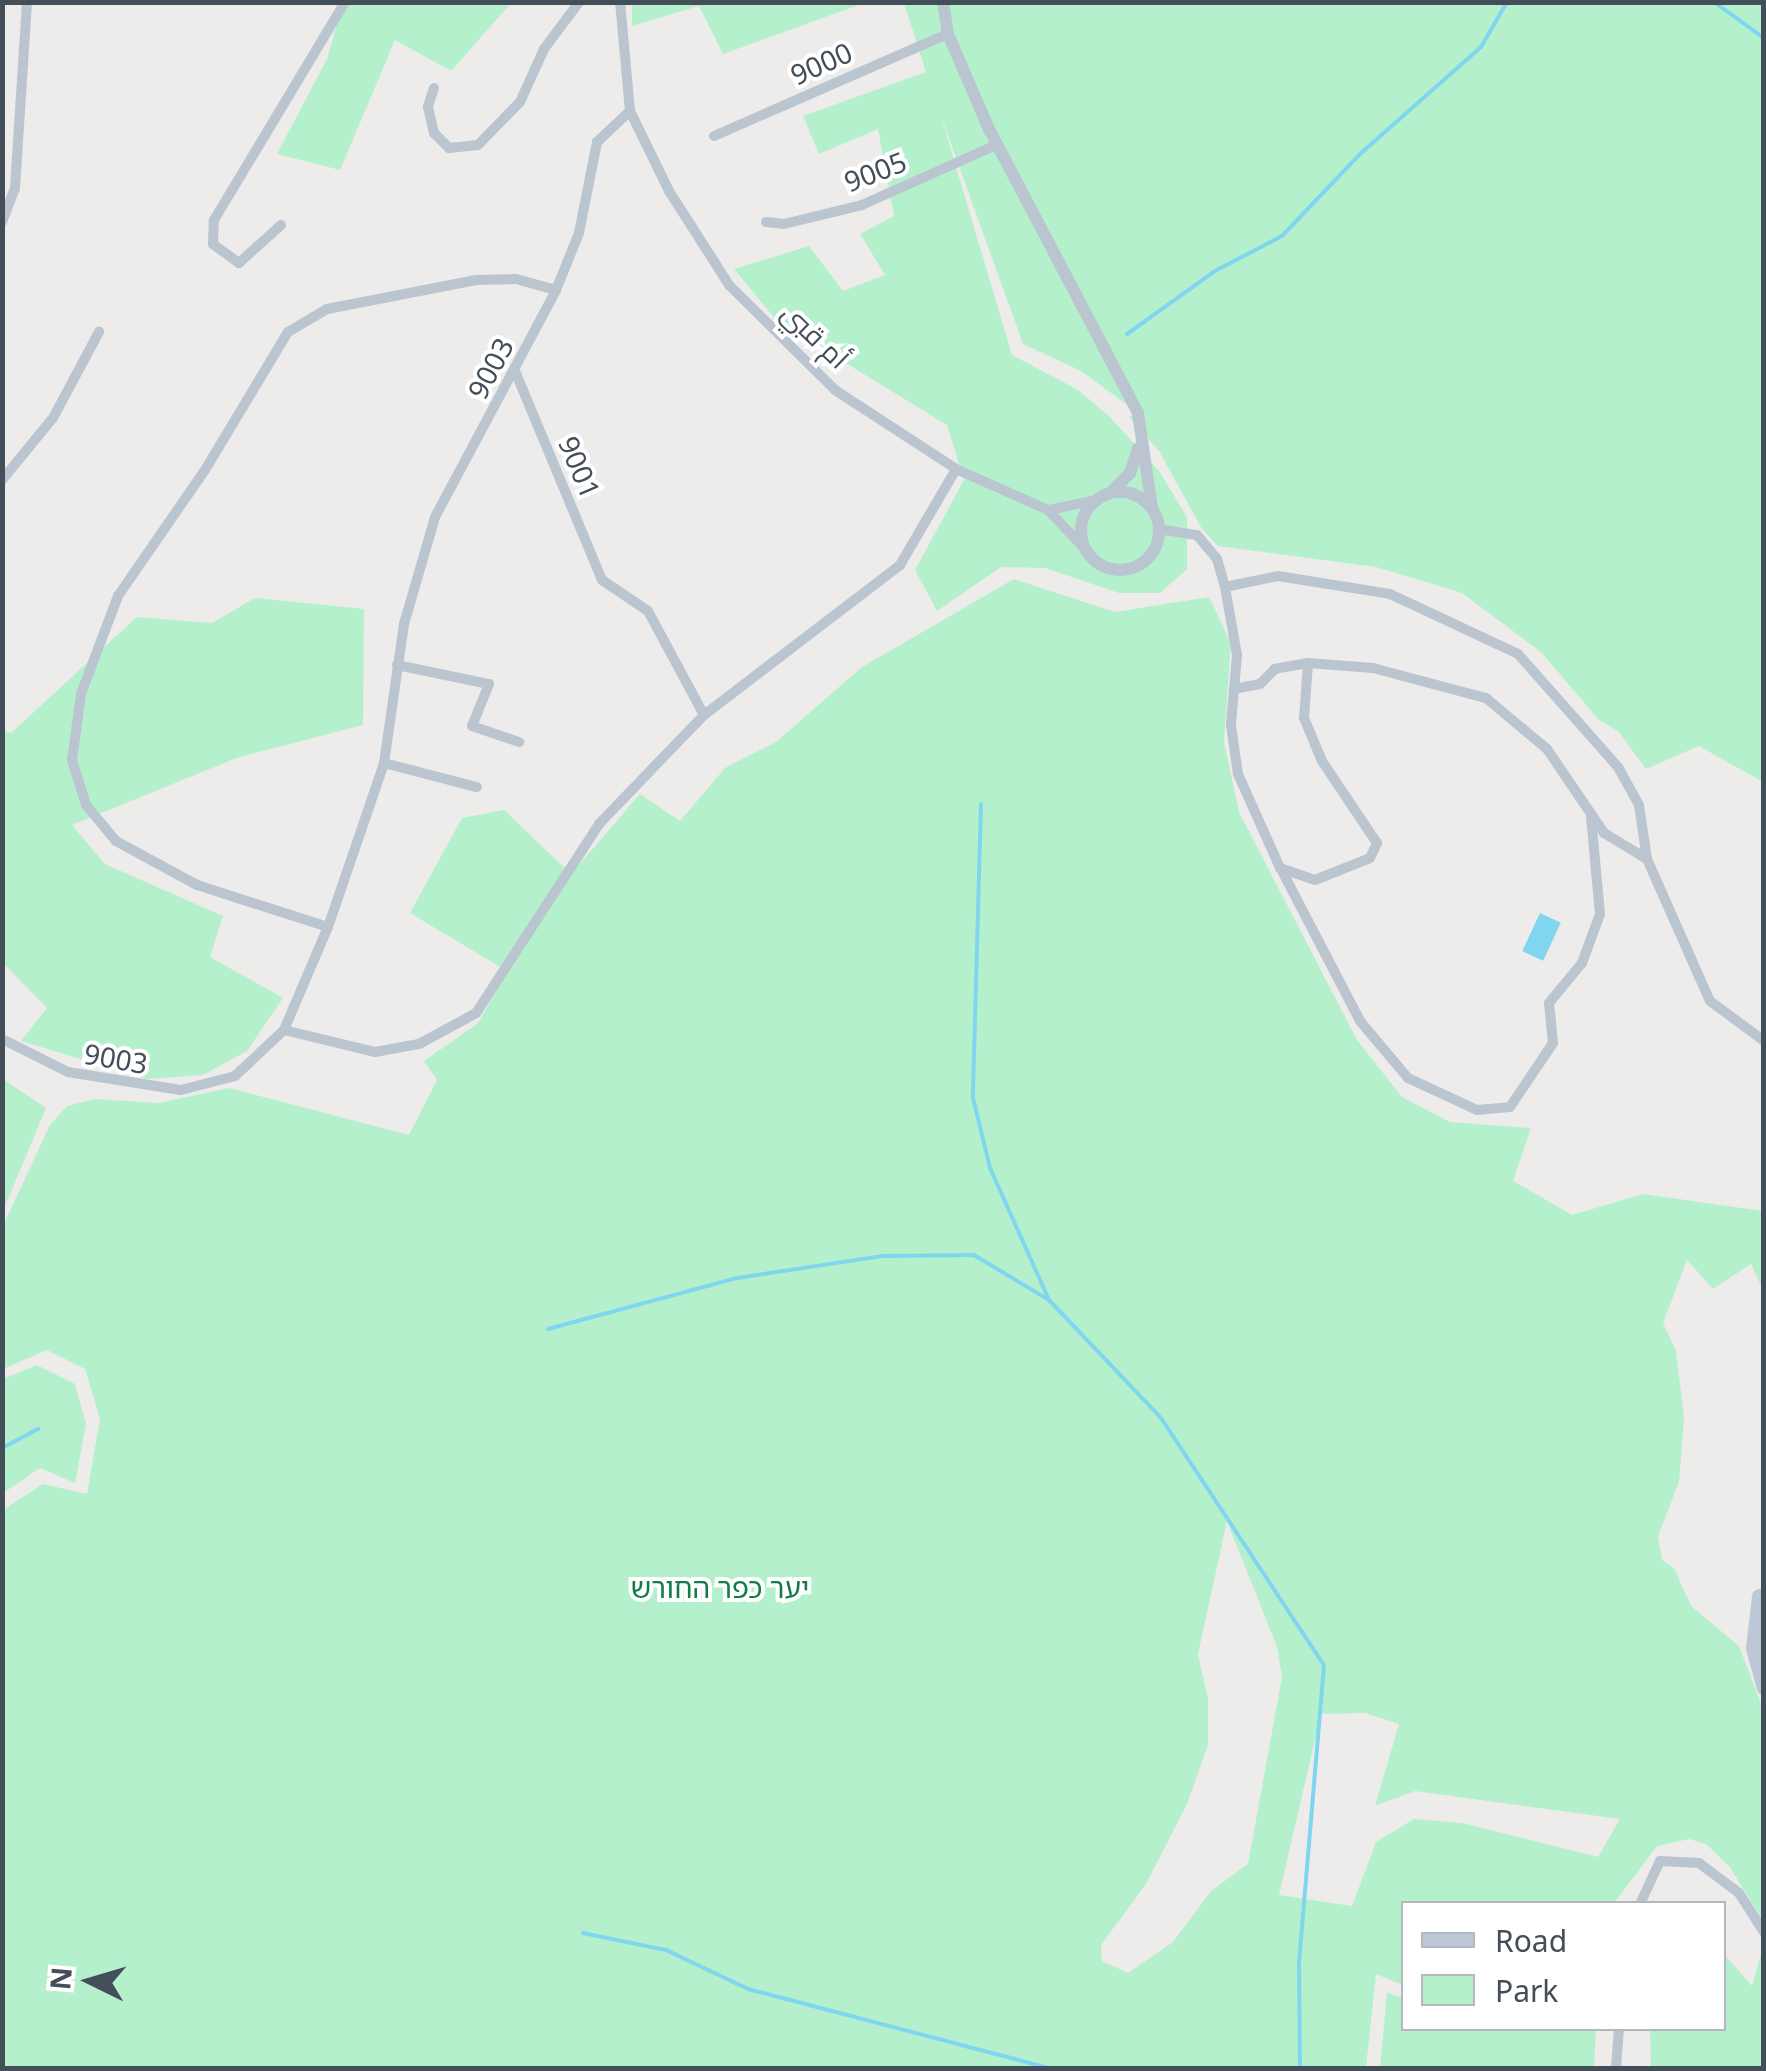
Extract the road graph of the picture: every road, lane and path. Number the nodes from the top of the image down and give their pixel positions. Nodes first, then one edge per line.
1 (27, 2) edge
2 (344, 2) edge
3 (579, 2) edge
4 (620, 2) edge
5 (942, 2) edge
6 (948, 34) junction
7 (434, 88) dead end
8 (630, 111) junction
9 (714, 136) dead end
10 (996, 145) junction
11 (2, 222) edge
12 (766, 222) dead end
13 (281, 225) dead end
14 (556, 290) junction
15 (99, 332) dead end
16 (515, 371) junction
17 (1140, 435) junction
18 (956, 469) junction
19 (2, 480) edge
20 (1102, 497) junction
21 (1152, 508) junction
22 (1048, 510) junction
23 (1158, 529) junction
24 (1086, 549) junction
25 (1225, 587) junction
26 (1308, 662) junction
27 (397, 666) junction
28 (1234, 688) junction
29 (704, 715) junction
30 (519, 742) dead end
31 (384, 763) junction
32 (477, 786) dead end
33 (1591, 816) junction
34 (1647, 859) junction
35 (1280, 868) junction
36 (328, 927) junction
37 (284, 1030) junction
38 (2, 1039) edge
39 (1764, 1041) edge
40 (1762, 1592) edge
41 (1764, 1688) edge
42 (1641, 1901) edge
43 (1764, 1932) edge
44 (1619, 2031) edge
45 (1616, 2068) edge

1 - 11 street
2 - 13 street
3 - 7 street
4 - 8 street
5 - 6 street
6 - 9 street, 9000
6 - 10 street
8 - 14 street, 9003
8 - 18 street, أم قبي
10 - 12 street, 9005
10 - 17 street
14 - 16 street, 9003
14 - 36 street
15 - 19 street
16 - 27 street, 9003
16 - 29 street, 9001
17 - 20 street
17 - 21 street
18 - 22 street, أم قبي
18 - 29 street
20 - 21 street
20 - 22 street
20 - 24 street
21 - 23 street
22 - 24 street, أم قبي
23 - 24 street
23 - 25 street
25 - 28 street
25 - 34 street
26 - 28 street
26 - 33 street
26 - 35 street
27 - 30 street
27 - 31 street, 9003
28 - 35 street
29 - 37 street
31 - 32 street
31 - 36 street, 9003
33 - 34 street
33 - 35 street
34 - 39 street
36 - 37 street, 9003
37 - 38 street, 9003
40 - 41 main road
42 - 43 street
44 - 45 street

